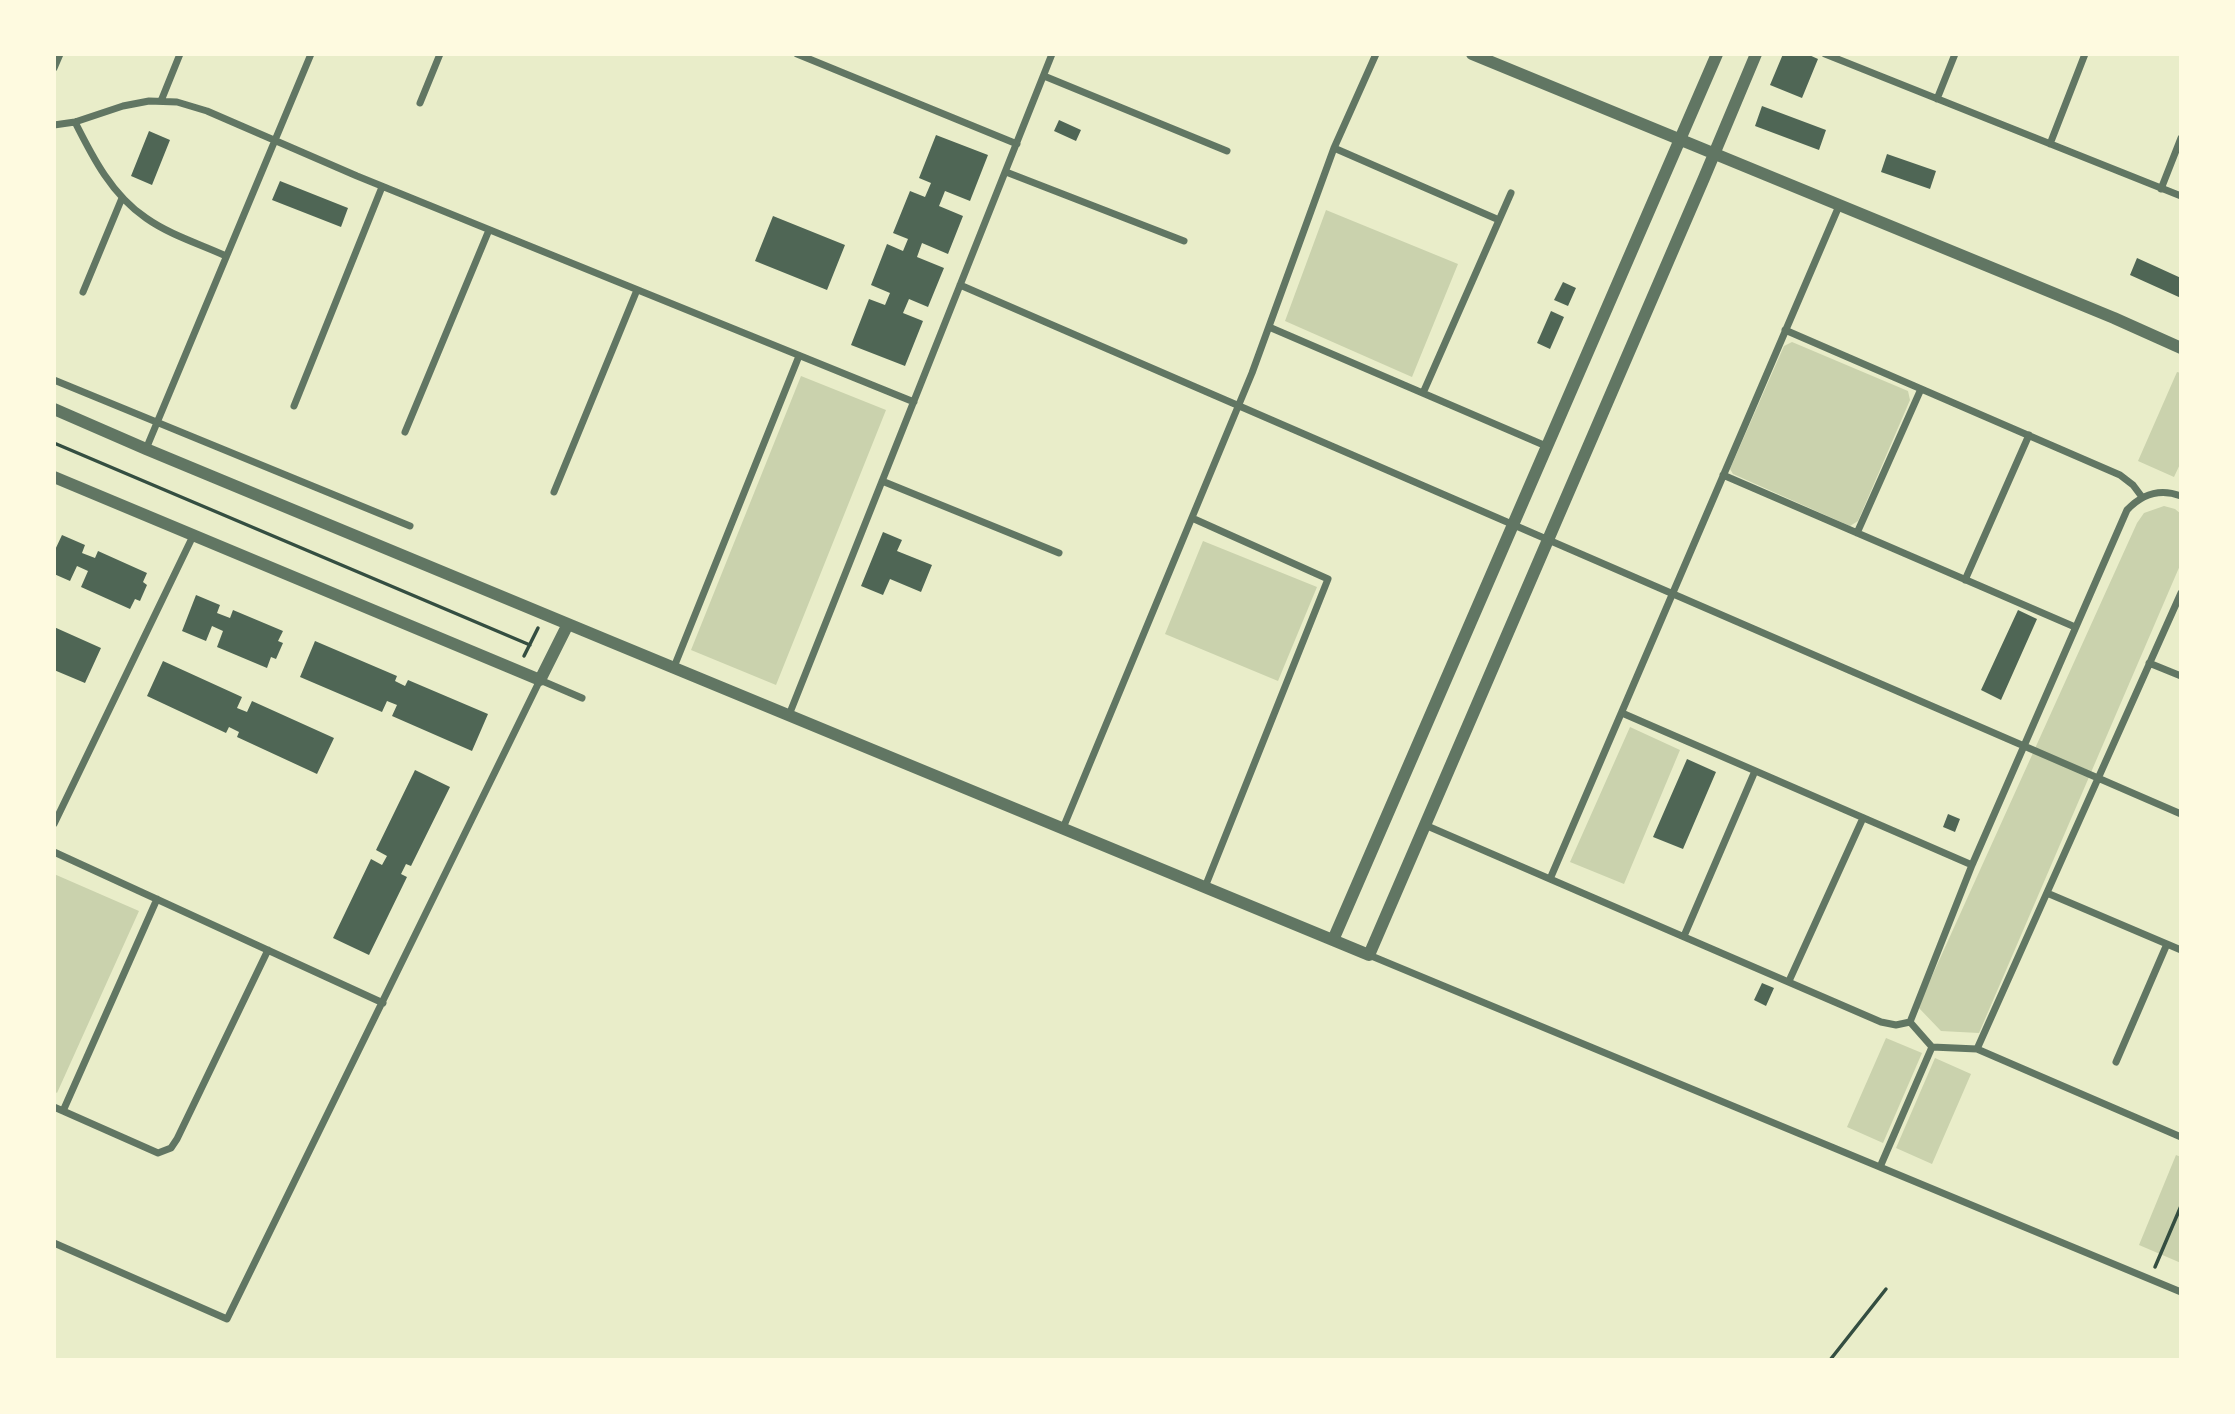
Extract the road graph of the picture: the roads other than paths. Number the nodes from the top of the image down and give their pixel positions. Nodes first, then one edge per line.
1 (60, 54) edge
2 (180, 54) edge
3 (312, 54) edge
4 (440, 54) edge
5 (797, 54) edge
6 (1052, 54) edge
7 (1376, 54) edge
8 (1472, 54) edge
9 (1717, 54) edge
10 (1756, 54) edge
11 (1825, 54) edge
12 (1955, 54) edge
13 (2085, 54) edge
14 (54, 68) edge
15 (1044, 76) junction
16 (1937, 99) junction
17 (161, 100) junction
18 (420, 103) dead end
19 (75, 122) junction
20 (54, 125) edge
21 (2181, 138) edge
22 (275, 141) junction
23 (1678, 141) junction
24 (1017, 144) junction
25 (2050, 144) junction
26 (1334, 148) junction
27 (1227, 151) dead end
28 (1713, 155) junction
29 (1006, 172) junction
30 (382, 187) junction
31 (2161, 189) junction
32 (1511, 193) dead end
33 (2181, 196) edge
34 (122, 198) junction
35 (1839, 206) junction
36 (1499, 220) junction
37 (489, 230) junction
38 (1184, 241) dead end
39 (226, 256) junction
40 (960, 285) junction
41 (637, 290) junction
42 (83, 292) dead end
43 (1269, 327) junction
44 (1785, 330) junction
45 (2181, 348) edge
46 (799, 356) junction
47 (54, 380) edge
48 (1921, 389) junction
49 (1423, 393) junction
50 (914, 402) junction
51 (294, 406) dead end
52 (1238, 406) junction
53 (54, 409) edge
54 (157, 422) junction
55 (405, 432) dead end
56 (2029, 435) junction
57 (1546, 446) junction
58 (146, 449) junction
59 (1723, 475) junction
60 (54, 477) edge
61 (882, 481) junction
62 (554, 492) dead end
63 (2180, 495) edge
64 (2142, 497) junction
65 (1192, 518) junction
66 (1512, 525) junction
67 (410, 526) dead end
68 (1857, 533) junction
69 (193, 536) junction
70 (1548, 540) junction
71 (1059, 553) dead end
72 (1965, 580) junction
73 (2181, 593) edge
74 (1672, 594) junction
75 (568, 624) junction
76 (2075, 628) junction
77 (2149, 663) junction
78 (674, 667) junction
79 (2181, 676) edge
80 (540, 680) junction
81 (582, 698) dead end
82 (1622, 713) junction
83 (789, 715) junction
84 (2023, 747) junction
85 (1755, 771) junction
86 (2098, 779) junction
87 (2181, 814) edge
88 (1863, 818) junction
89 (54, 824) edge
90 (1425, 825) junction
91 (1063, 828) junction
92 (54, 852) edge
93 (1972, 865) junction
94 (1550, 879) junction
95 (1205, 887) junction
96 (2047, 893) junction
97 (157, 899) junction
98 (1684, 936) junction
99 (1333, 940) junction
100 (2167, 944) junction
101 (268, 950) junction
102 (2181, 950) edge
103 (1369, 955) junction
104 (1789, 981) junction
105 (383, 1003) junction
106 (1910, 1021) junction
107 (1932, 1047) junction
108 (1978, 1049) junction
109 (2116, 1062) dead end
110 (54, 1107) edge
111 (63, 1111) junction
112 (2181, 1137) edge
113 (1880, 1167) junction
114 (54, 1243) edge
115 (2181, 1292) edge

1 - 14 street
2 - 17 street
3 - 22 street
4 - 18 street
5 - 24 street
6 - 15 street
7 - 26 street
8 - 23 street
9 - 23 street
10 - 28 street
11 - 16 street
12 - 16 street
13 - 25 street
15 - 24 street
15 - 27 street
16 - 25 street
17 - 19 street
17 - 22 street
19 - 20 street
19 - 34 street
21 - 31 street
22 - 30 street
22 - 39 street
23 - 28 street
23 - 57 street
24 - 29 street
25 - 31 street
26 - 36 street
26 - 43 street
28 - 35 street
28 - 70 street
29 - 38 street
29 - 40 street
30 - 37 street
30 - 51 street
31 - 33 street
32 - 36 street
34 - 39 street
34 - 42 street
35 - 44 street
35 - 45 street
36 - 49 street
37 - 41 street
37 - 55 street
39 - 54 street
40 - 50 street
40 - 52 street
41 - 46 street
41 - 62 street
43 - 49 street
43 - 52 street
44 - 48 street
44 - 59 street
46 - 50 street
46 - 78 street
47 - 54 street
48 - 56 street
48 - 68 street
49 - 57 street
50 - 61 street
52 - 65 street
52 - 66 street
53 - 58 street
54 - 58 street
54 - 67 street
56 - 64 street
56 - 72 street
57 - 66 street
58 - 75 street
59 - 68 street
59 - 74 street
60 - 69 street
61 - 71 street
61 - 83 street
63 - 64 street
64 - 76 street
65 - 91 street
65 - 95 street
66 - 70 street
66 - 99 street
68 - 72 street
69 - 80 street
69 - 89 street
70 - 74 street
70 - 90 street
72 - 76 street
73 - 77 street
74 - 82 street
74 - 84 street
75 - 78 street
75 - 80 street
76 - 84 street
77 - 79 street
77 - 86 street
78 - 83 street
80 - 81 street
80 - 105 street
82 - 85 street
82 - 94 street
83 - 91 street
84 - 86 street
84 - 93 street
85 - 88 street
85 - 98 street
86 - 87 street
86 - 96 street
88 - 93 street
88 - 104 street
90 - 94 street
90 - 103 street
91 - 95 street
92 - 97 street
93 - 106 street
94 - 98 street
95 - 99 street
96 - 100 street
96 - 108 street
97 - 101 street
97 - 111 street
98 - 104 street
99 - 103 street
100 - 102 street
100 - 109 street
101 - 105 street
101 - 111 street
103 - 113 street
104 - 106 street
105 - 114 street
106 - 107 street
107 - 108 street
107 - 113 street
108 - 112 street
110 - 111 street
113 - 115 street

